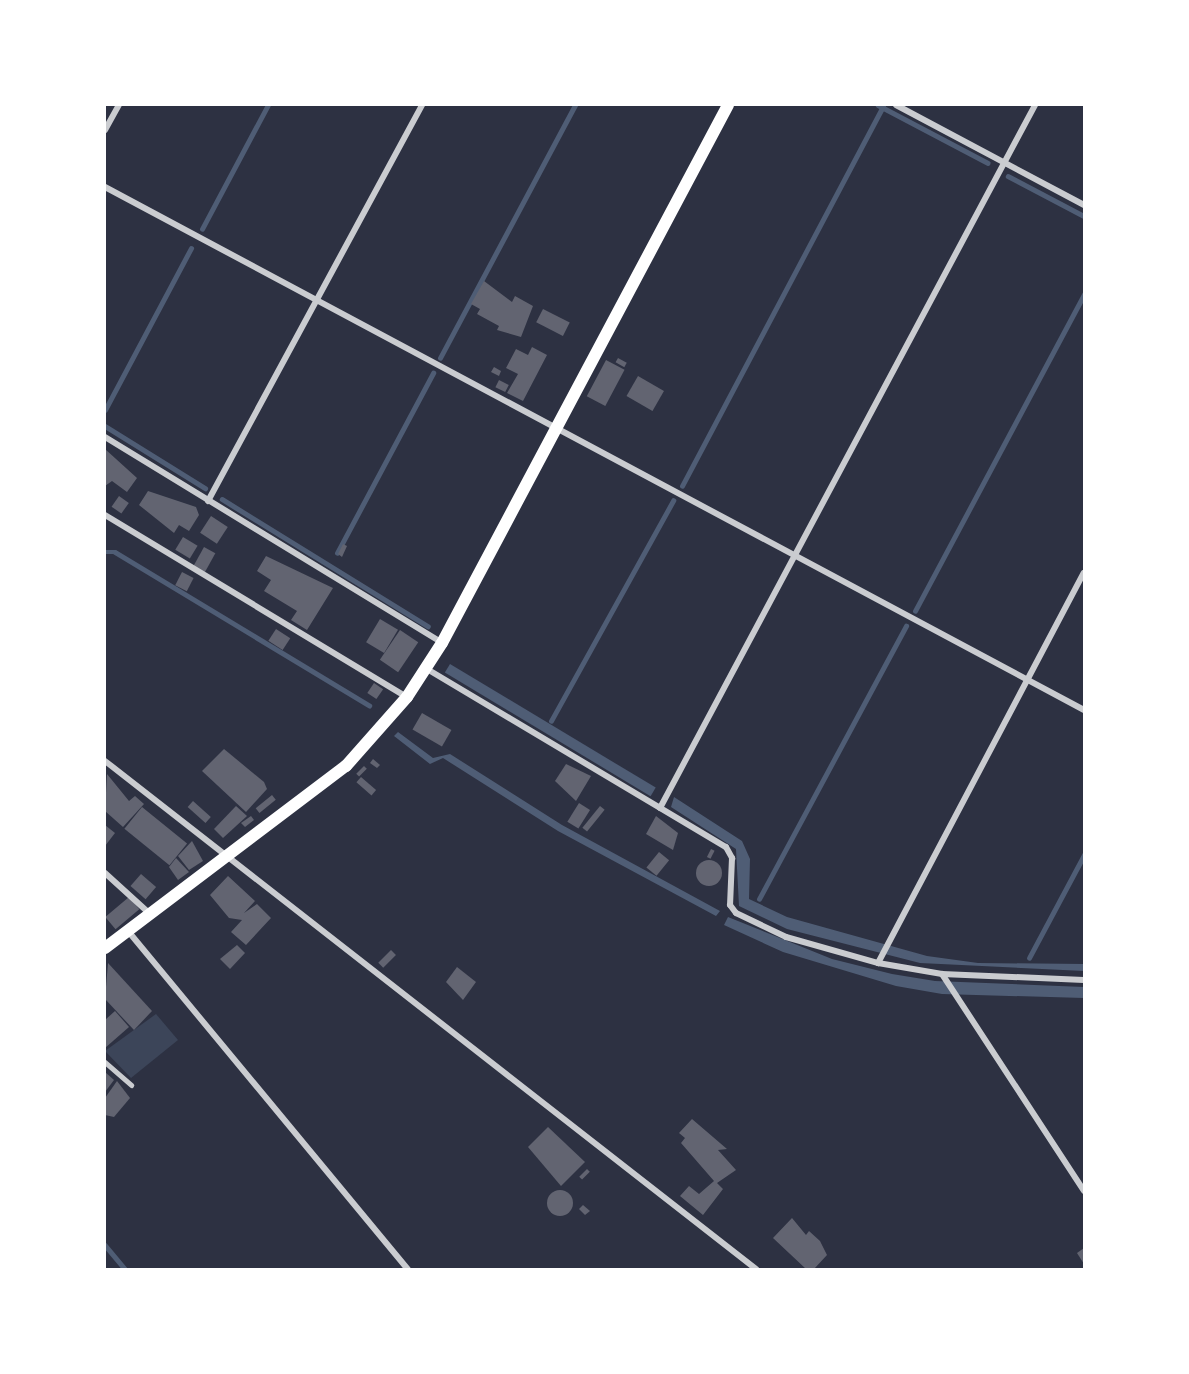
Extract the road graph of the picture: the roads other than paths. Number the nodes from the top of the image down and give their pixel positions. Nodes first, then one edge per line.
1 (119, 105) edge
2 (422, 105) edge
3 (728, 105) edge
4 (896, 105) edge
5 (1035, 105) edge
6 (105, 130) edge
7 (1004, 163) junction
8 (105, 187) edge
9 (1084, 206) edge
10 (315, 301) junction
11 (554, 427) junction
12 (105, 437) edge
13 (208, 501) junction
14 (105, 515) edge
15 (794, 556) junction
16 (1084, 573) edge
17 (442, 643) junction
18 (427, 669) junction
19 (1027, 679) junction
20 (407, 697) junction
21 (1084, 710) edge
22 (105, 761) edge
23 (660, 808) junction
24 (228, 857) junction
25 (105, 873) edge
26 (151, 914) junction
27 (128, 931) junction
28 (105, 948) edge
29 (879, 961) junction
30 (942, 975) junction
31 (1084, 980) edge
32 (105, 1062) edge
33 (131, 1085) dead end
34 (1084, 1191) edge
35 (408, 1269) edge
36 (756, 1269) edge

1 - 6 street
2 - 10 street
3 - 11 main road
4 - 7 street
5 - 7 street
7 - 9 street
7 - 15 street
8 - 10 street
10 - 11 street
10 - 13 street
11 - 15 street
11 - 17 main road
12 - 13 street
13 - 17 street
14 - 20 street
15 - 19 street
15 - 23 street
16 - 19 street
17 - 18 main road
18 - 20 main road
18 - 23 street
19 - 21 street
19 - 29 street
20 - 24 main road
22 - 24 street
23 - 29 street
24 - 26 main road
24 - 36 street
25 - 26 street
26 - 27 main road
27 - 28 main road
27 - 35 street
29 - 30 street
30 - 31 street
30 - 34 street
32 - 33 lane

